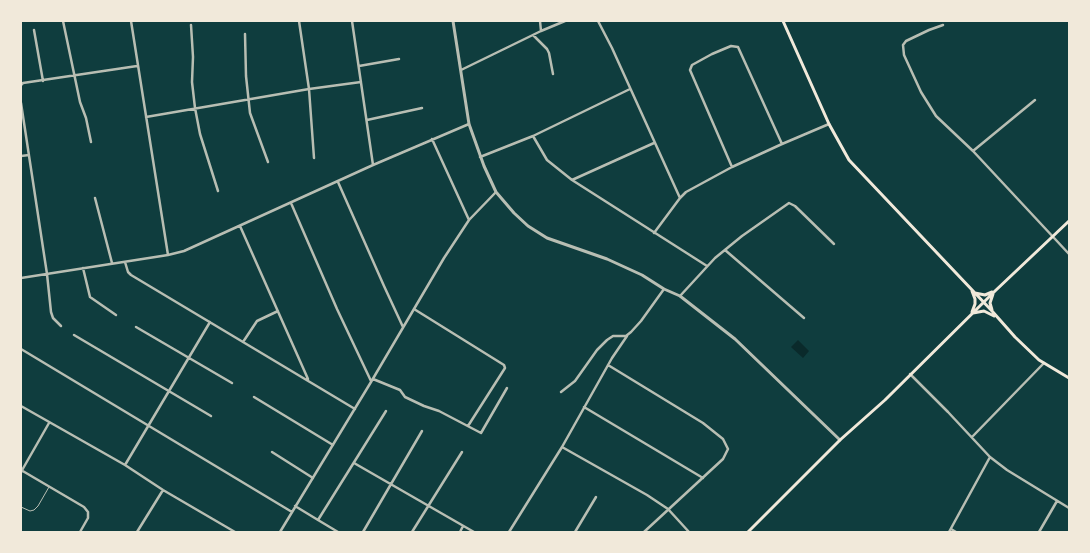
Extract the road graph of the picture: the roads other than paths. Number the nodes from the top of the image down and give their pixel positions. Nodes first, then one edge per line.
1 (63, 21) edge
2 (131, 21) edge
3 (299, 21) edge
4 (352, 21) edge
5 (453, 21) edge
6 (540, 21) edge
7 (565, 21) edge
8 (598, 21) edge
9 (782, 21) edge
10 (192, 25) dead end
11 (943, 25) dead end
12 (34, 30) dead end
13 (541, 31) junction
14 (245, 34) dead end
15 (533, 35) junction
16 (399, 59) dead end
17 (137, 66) junction
18 (359, 66) junction
19 (461, 70) junction
20 (553, 74) dead end
21 (74, 77) junction
22 (43, 81) junction
23 (361, 82) junction
24 (21, 85) edge
25 (309, 89) junction
26 (630, 89) junction
27 (248, 99) junction
28 (1035, 100) dead end
29 (21, 103) edge
30 (195, 108) junction
31 (422, 108) dead end
32 (146, 117) junction
33 (367, 120) junction
34 (469, 124) junction
35 (829, 124) junction
36 (533, 136) junction
37 (432, 140) junction
38 (91, 142) dead end
39 (654, 143) junction
40 (782, 144) junction
41 (972, 152) junction
42 (29, 155) junction
43 (21, 156) edge
44 (480, 157) junction
45 (314, 158) dead end
46 (268, 162) dead end
47 (374, 165) junction
48 (732, 168) junction
49 (572, 180) junction
50 (338, 182) junction
51 (218, 191) dead end
52 (496, 192) junction
53 (95, 198) dead end
54 (680, 198) junction
55 (291, 203) junction
56 (469, 220) junction
57 (1069, 221) edge
58 (240, 226) junction
59 (654, 233) junction
60 (1052, 237) junction
61 (834, 244) dead end
62 (725, 250) junction
63 (1069, 254) edge
64 (168, 255) junction
65 (124, 262) junction
66 (112, 263) junction
67 (707, 266) junction
68 (83, 268) junction
69 (47, 274) junction
70 (21, 278) edge
71 (664, 289) junction
72 (970, 289) junction
73 (995, 291) junction
74 (975, 293) junction
75 (680, 296) junction
76 (983, 302) junction
77 (414, 309) junction
78 (278, 311) junction
79 (992, 311) junction
80 (971, 314) junction
81 (116, 315) dead end
82 (804, 318) dead end
83 (997, 318) junction
84 (210, 322) junction
85 (61, 326) dead end
86 (136, 327) dead end
87 (403, 327) junction
88 (74, 335) dead end
89 (627, 336) junction
90 (243, 342) junction
91 (21, 349) edge
92 (189, 357) junction
93 (1044, 364) junction
94 (608, 366) junction
95 (910, 374) junction
96 (1069, 378) edge
97 (309, 380) junction
98 (372, 380) junction
99 (232, 384) dead end
100 (507, 388) dead end
101 (168, 391) junction
102 (561, 392) dead end
103 (254, 397) dead end
104 (21, 406) edge
105 (355, 408) junction
106 (584, 408) junction
107 (386, 411) dead end
108 (211, 416) dead end
109 (49, 423) junction
110 (149, 425) junction
111 (468, 426) junction
112 (422, 431) dead end
113 (972, 437) junction
114 (840, 440) junction
115 (333, 445) junction
116 (562, 447) junction
117 (272, 452) dead end
118 (462, 452) dead end
119 (990, 457) junction
120 (354, 463) junction
121 (125, 465) junction
122 (21, 470) edge
123 (313, 478) junction
124 (703, 478) junction
125 (391, 483) junction
126 (50, 487) junction
127 (163, 490) junction
128 (596, 497) dead end
129 (1057, 501) junction
130 (295, 506) junction
131 (428, 506) junction
132 (21, 507) edge
133 (1069, 508) edge
134 (668, 510) junction
135 (292, 512) junction
136 (318, 520) junction
137 (464, 526) junction
138 (950, 531) edge
139 (80, 532) edge
140 (137, 532) edge
141 (235, 532) edge
142 (280, 532) edge
143 (338, 532) edge
144 (363, 532) edge
145 (412, 532) edge
146 (460, 532) edge
147 (474, 532) edge
148 (509, 532) edge
149 (575, 532) edge
150 (644, 532) edge
151 (689, 532) edge
152 (748, 532) edge
153 (956, 532) edge
154 (1039, 532) edge

1 - 21 street
2 - 17 street
3 - 25 street
4 - 18 street
5 - 19 street
6 - 13 street
7 - 13 street
8 - 26 street
9 - 35 main road
10 - 30 street
11 - 41 street
12 - 22 street
13 - 15 street
14 - 27 street
15 - 19 street
15 - 20 street
16 - 18 street
17 - 21 street
17 - 32 street
18 - 23 street
19 - 34 street
21 - 22 street
21 - 38 street
22 - 24 street
23 - 25 street
23 - 33 street
25 - 27 street
25 - 45 street
26 - 36 street
26 - 39 street
27 - 30 street
27 - 46 street
28 - 41 street
29 - 42 street
30 - 32 street
30 - 51 street
31 - 33 street
32 - 64 street
33 - 47 street
34 - 37 street
34 - 44 street
35 - 40 street
35 - 72 main road
36 - 44 street
36 - 49 street
37 - 47 street
37 - 56 street
39 - 49 street
39 - 54 street
40 - 48 street
40 - 48 street
41 - 60 street
42 - 43 street
42 - 69 street
44 - 52 street
47 - 50 street
48 - 54 street
49 - 59 street
50 - 55 street
50 - 87 street
52 - 56 street
52 - 71 street
53 - 66 street
54 - 59 street
55 - 58 street
55 - 98 street
56 - 77 street
57 - 60 main road
58 - 64 street
58 - 78 street
59 - 67 street
60 - 63 street
60 - 73 main road
61 - 62 street
62 - 67 street
62 - 82 street
64 - 65 street
65 - 66 street
65 - 84 street
66 - 68 street
67 - 75 street
68 - 69 street
68 - 81 street
69 - 70 street
69 - 85 street
71 - 75 street
71 - 89 street
72 - 74 main road
72 - 80 main road
73 - 74 main road
73 - 76 main road
73 - 79 main road
74 - 76 main road
75 - 114 street
76 - 79 main road
76 - 80 main road
77 - 87 street
77 - 111 street
78 - 90 street
78 - 97 street
79 - 83 main road
80 - 83 main road
80 - 95 main road
83 - 93 main road
84 - 90 street
84 - 92 street
86 - 92 street
87 - 98 street
88 - 101 street
89 - 94 street
89 - 102 street
90 - 97 street
91 - 110 street
92 - 99 street
92 - 101 street
93 - 96 main road
93 - 113 street
94 - 106 street
94 - 124 street
95 - 113 street
95 - 114 main road
97 - 105 street
98 - 105 street
98 - 111 street
100 - 111 street
101 - 108 street
101 - 110 street
103 - 115 street
104 - 109 street
105 - 115 street
106 - 116 street
106 - 124 street
107 - 120 street
109 - 121 street
109 - 122 street
110 - 121 street
110 - 135 street
112 - 125 street
113 - 119 street
114 - 152 main road
115 - 123 street
116 - 134 street
116 - 148 street
117 - 123 street
118 - 131 street
119 - 129 street
119 - 138 street
120 - 125 street
120 - 136 street
121 - 127 street
122 - 126 street
123 - 130 street
124 - 134 street
125 - 131 street
125 - 144 street
126 - 132 lane
126 - 139 street
127 - 140 street
127 - 141 street
128 - 149 street
129 - 133 street
129 - 154 street
130 - 135 street
130 - 136 street
131 - 137 street
131 - 145 street
134 - 150 street
134 - 151 street
135 - 142 street
136 - 143 street
137 - 146 street
137 - 147 street
138 - 153 street

